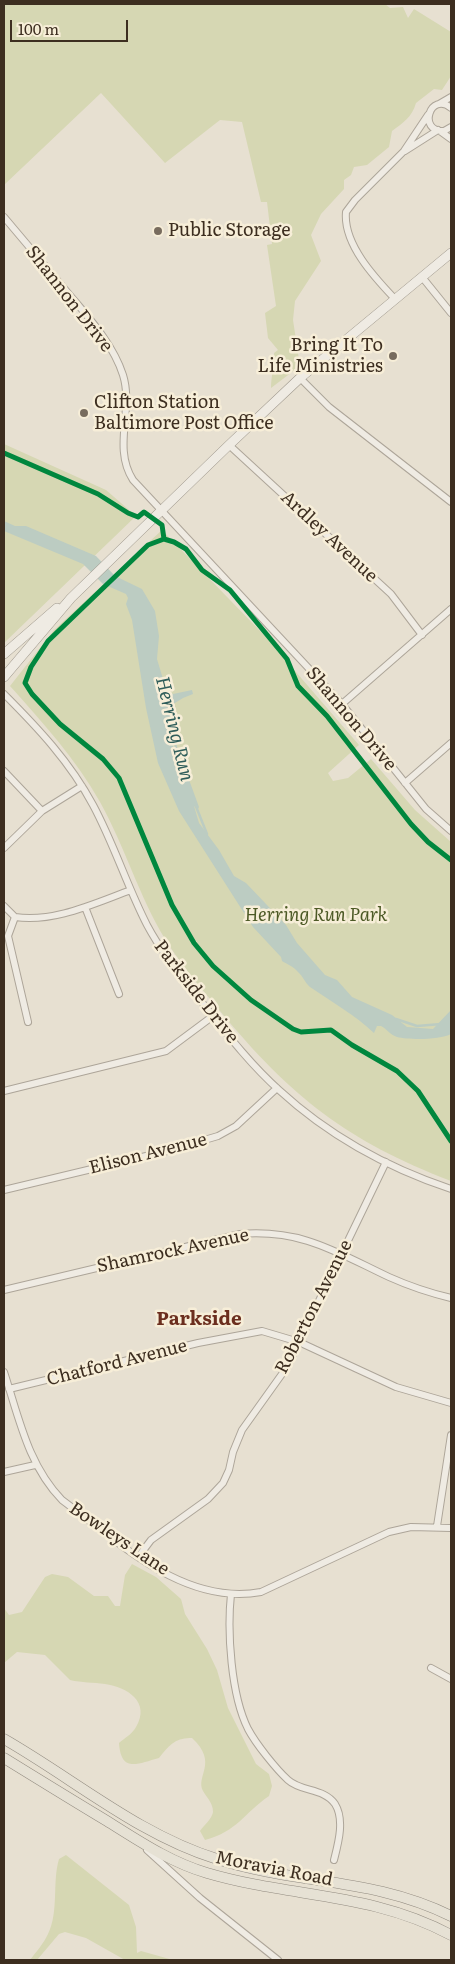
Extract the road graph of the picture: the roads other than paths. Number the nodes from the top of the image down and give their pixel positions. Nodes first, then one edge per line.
1 (451, 97) edge
2 (438, 104) junction
3 (451, 108) edge
4 (428, 115) junction
5 (451, 126) edge
6 (439, 131) junction
7 (451, 139) edge
8 (404, 151) junction
9 (4, 217) edge
10 (451, 253) edge
11 (422, 277) junction
12 (395, 299) junction
13 (451, 313) edge
14 (300, 378) junction
15 (229, 444) junction
16 (451, 502) edge
17 (160, 512) junction
18 (71, 598) junction
19 (451, 609) edge
20 (422, 635) junction
21 (4, 654) edge
22 (4, 677) edge
23 (4, 694) edge
24 (342, 704) junction
25 (451, 744) edge
26 (4, 771) edge
27 (405, 783) junction
28 (82, 786) junction
29 (42, 811) junction
30 (451, 831) edge
31 (4, 848) edge
32 (131, 890) junction
33 (4, 906) edge
34 (84, 907) junction
35 (15, 917) junction
36 (119, 994) dead end
37 (213, 1016) junction
38 (28, 1022) dead end
39 (277, 1088) junction
40 (4, 1091) edge
41 (386, 1162) junction
42 (451, 1189) edge
43 (4, 1190) edge
44 (342, 1252) junction
45 (4, 1290) edge
46 (451, 1298) edge
47 (299, 1342) junction
48 (4, 1372) edge
49 (9, 1389) junction
50 (451, 1403) edge
51 (451, 1435) edge
52 (35, 1465) junction
53 (4, 1472) edge
54 (437, 1526) junction
55 (451, 1528) edge
56 (139, 1556) junction
57 (231, 1594) junction
58 (431, 1668) dead end
59 (451, 1679) edge
60 (4, 1739) edge
61 (4, 1758) edge
62 (136, 1839) junction
63 (334, 1860) dead end
64 (451, 1916) edge
65 (451, 1935) edge
66 (278, 1960) edge

1 - 2 street
2 - 3 street
2 - 4 street
4 - 6 street
4 - 8 street
5 - 6 street
6 - 7 street
6 - 8 street
8 - 12 street
9 - 17 street, Shannon Drive
10 - 11 main road
11 - 12 main road
11 - 13 street
12 - 14 main road
14 - 15 main road
14 - 16 street
15 - 17 main road
15 - 20 street, Ardley Avenue
17 - 18 main road
17 - 24 street, Shannon Drive
18 - 21 main road
18 - 22 main road
19 - 20 street
20 - 24 street
23 - 28 street, Parkside Drive
24 - 27 street, Shannon Drive
25 - 27 street
26 - 29 street
27 - 30 street, Shannon Drive
28 - 29 street
28 - 32 street, Parkside Drive
29 - 31 street
32 - 34 street
32 - 37 street, Parkside Drive
33 - 35 street
34 - 35 street
34 - 36 street
35 - 38 street
37 - 39 street, Parkside Drive
37 - 40 street
39 - 41 street, Parkside Drive
39 - 43 street, Elison Avenue
41 - 42 street, Parkside Drive
41 - 44 street, Roberton Avenue
44 - 45 street, Shamrock Avenue
44 - 46 street, Shamrock Avenue
44 - 47 street, Roberton Avenue
47 - 49 street, Chatford Avenue
47 - 50 street, Chatford Avenue
47 - 56 street, Roberton Avenue
48 - 49 street, Bowleys Lane
49 - 52 street, Bowleys Lane
51 - 54 street
52 - 53 street
52 - 56 street, Bowleys Lane
54 - 55 street, Bowleys Lane
54 - 57 street, Bowleys Lane
56 - 57 street, Bowleys Lane
57 - 63 street
58 - 59 street
60 - 64 main road, Moravia Road
61 - 62 main road, Moravia Road
62 - 65 main road, Moravia Road
62 - 66 street

